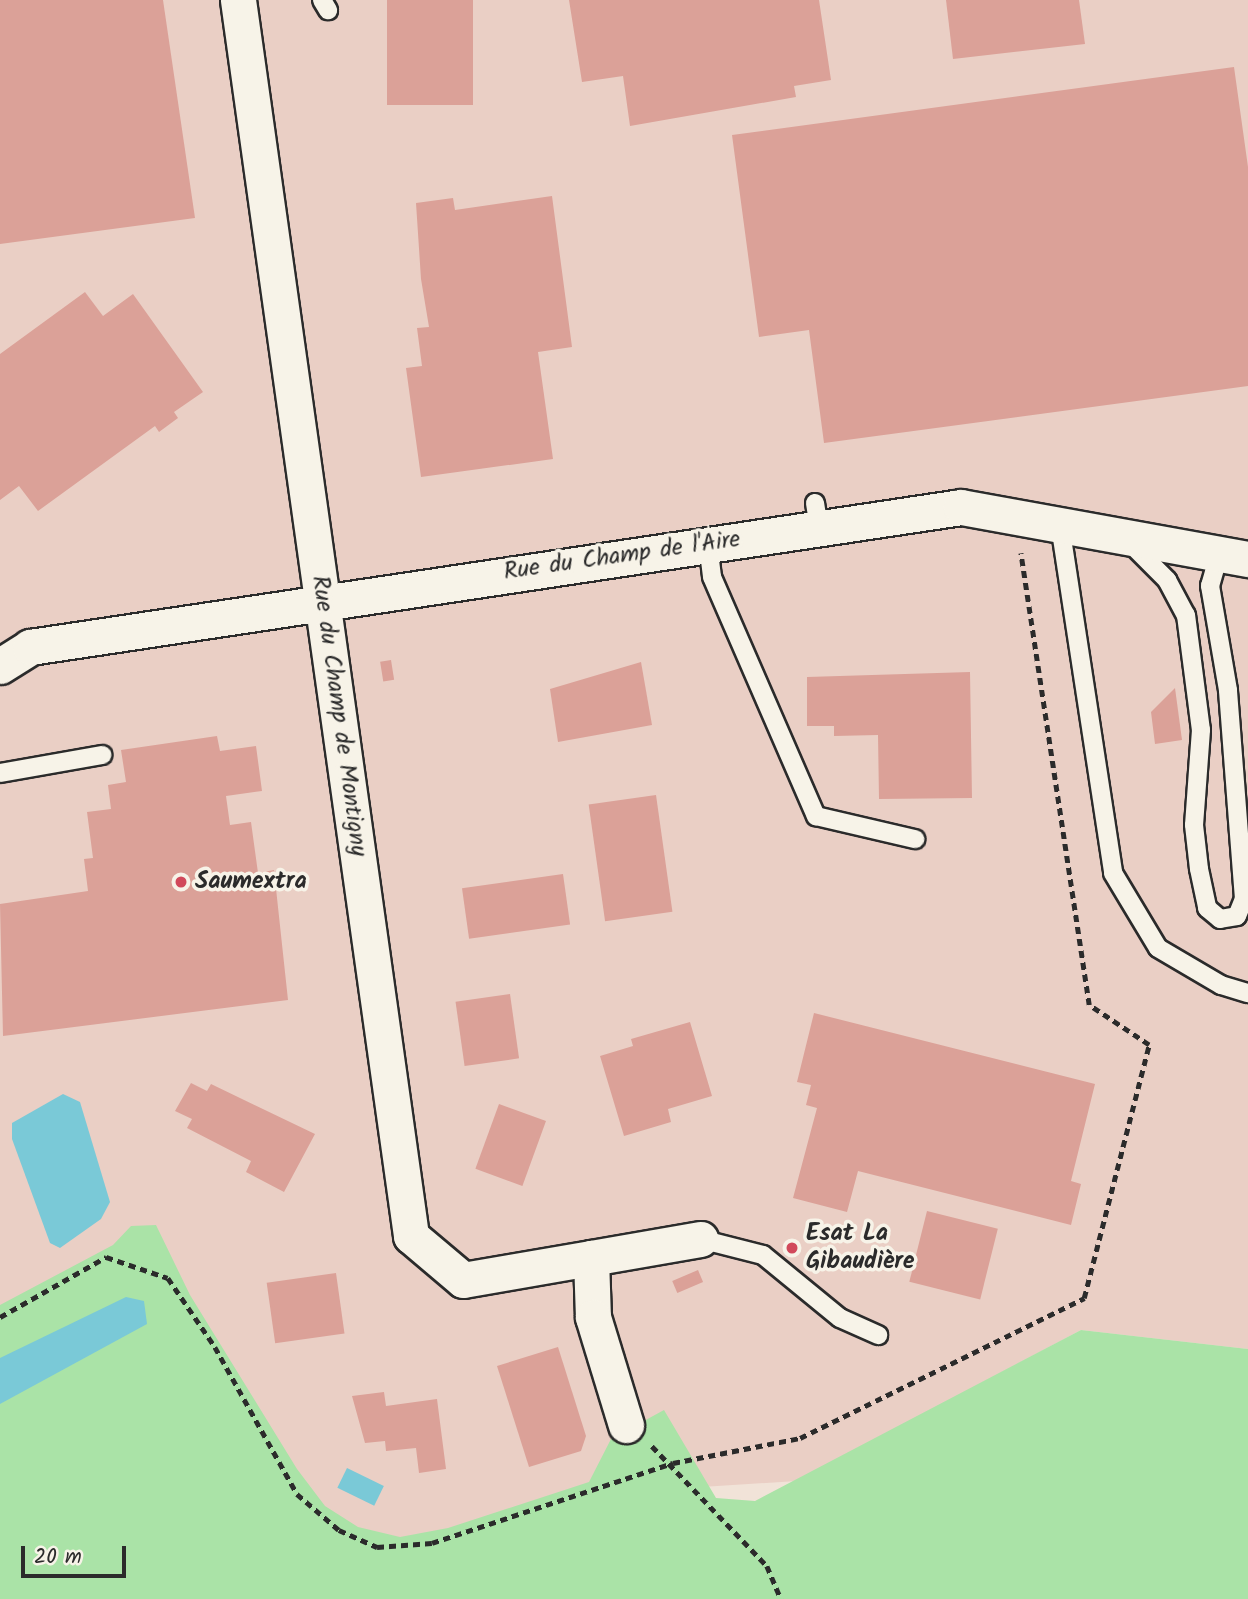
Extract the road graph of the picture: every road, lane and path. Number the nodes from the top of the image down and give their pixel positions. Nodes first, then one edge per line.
1 (238, 0) edge
2 (1060, 525) junction
3 (1124, 537) junction
4 (708, 544) junction
5 (1234, 556) edge
6 (322, 599) junction
7 (0, 666) edge
8 (102, 755) dead end
9 (0, 773) edge
10 (915, 839) dead end
11 (1248, 993) edge
12 (700, 1239) joint
13 (592, 1258) junction
14 (878, 1335) dead end
15 (626, 1424) dead end
16 (673, 1463) dead end
17 (781, 1599) edge

1 - 6 street, Rue du Champ de Montigny
2 - 3 street, Rue du Champ de l'Aire
2 - 4 street, Rue du Champ de l'Aire
2 - 11 lane
3 - 5 street, Rue du Champ de l'Aire
3 - 5 lane
4 - 6 street, Rue du Champ de l'Aire
4 - 10 lane
6 - 7 street, Rue du Champ de l'Aire
6 - 13 street, Rue du Champ de Montigny
8 - 9 lane
12 - 13 street, Rue du Champ de Montigny
12 - 14 lane
13 - 15 street
16 - 17 path

